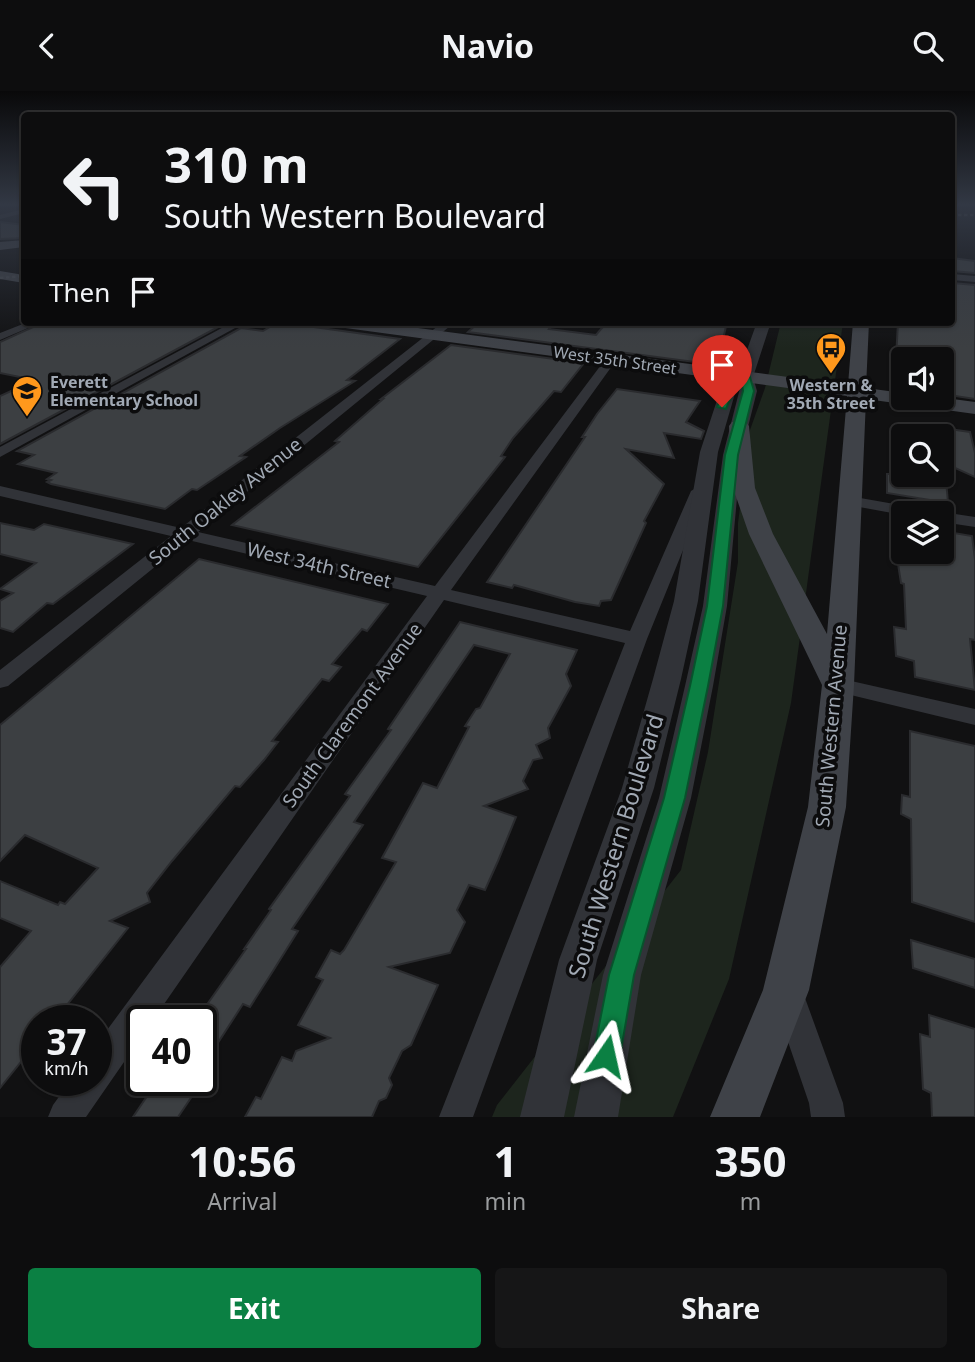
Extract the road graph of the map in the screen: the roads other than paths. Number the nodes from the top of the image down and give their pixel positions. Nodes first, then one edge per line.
1 (0, 275) edge
2 (955, 277) edge
3 (21, 278) edge
4 (975, 279) edge
5 (27, 326) edge
6 (234, 326) edge
7 (367, 326) edge
8 (445, 326) edge
9 (763, 326) edge
10 (861, 326) edge
11 (433, 335) junction
12 (0, 337) edge
13 (611, 359) junction
14 (745, 377) junction
15 (856, 392) junction
16 (975, 408) edge
17 (738, 426) junction
18 (0, 453) edge
19 (705, 477) junction
20 (0, 491) edge
21 (849, 501) junction
22 (891, 508) edge
23 (954, 519) edge
24 (975, 522) edge
25 (184, 534) junction
26 (439, 593) junction
27 (637, 639) junction
28 (0, 681) edge
29 (838, 685) junction
30 (975, 717) edge
31 (786, 990) junction
32 (112, 1051) edge
33 (80, 1096) edge
34 (65, 1117) edge
35 (456, 1117) edge
36 (542, 1117) edge
37 (596, 1117) edge
38 (735, 1117) edge
39 (828, 1117) edge

1 - 3 main road
2 - 4 street
5 - 12 street
6 - 18 street
7 - 11 main road, West 35th Street
8 - 11 street, South Oakley Avenue
9 - 14 street, South Western Boulevard
10 - 15 main road, South Western Avenue
11 - 13 main road, West 35th Street
11 - 25 street, South Oakley Avenue
13 - 14 main road, West 35th Street
13 - 26 street, South Claremont Avenue
14 - 15 main road, West 35th Street
14 - 17 street, South Western Boulevard
14 - 19 street, South Western Boulevard
15 - 16 main road, West 35th Street
15 - 21 main road, South Western Avenue
17 - 29 main road
17 - 37 street, South Western Boulevard
19 - 27 street
19 - 36 street, South Western Boulevard
20 - 25 street, West 34th Street
21 - 22 street
21 - 29 main road, South Western Avenue
23 - 24 street
25 - 26 street, West 34th Street
25 - 28 street, South Oakley Avenue
26 - 27 street, West 34th Street
26 - 32 street, South Claremont Avenue
27 - 35 street
29 - 30 street
29 - 31 main road, South Western Avenue
31 - 38 main road, South Western Avenue
31 - 39 street
33 - 34 street

